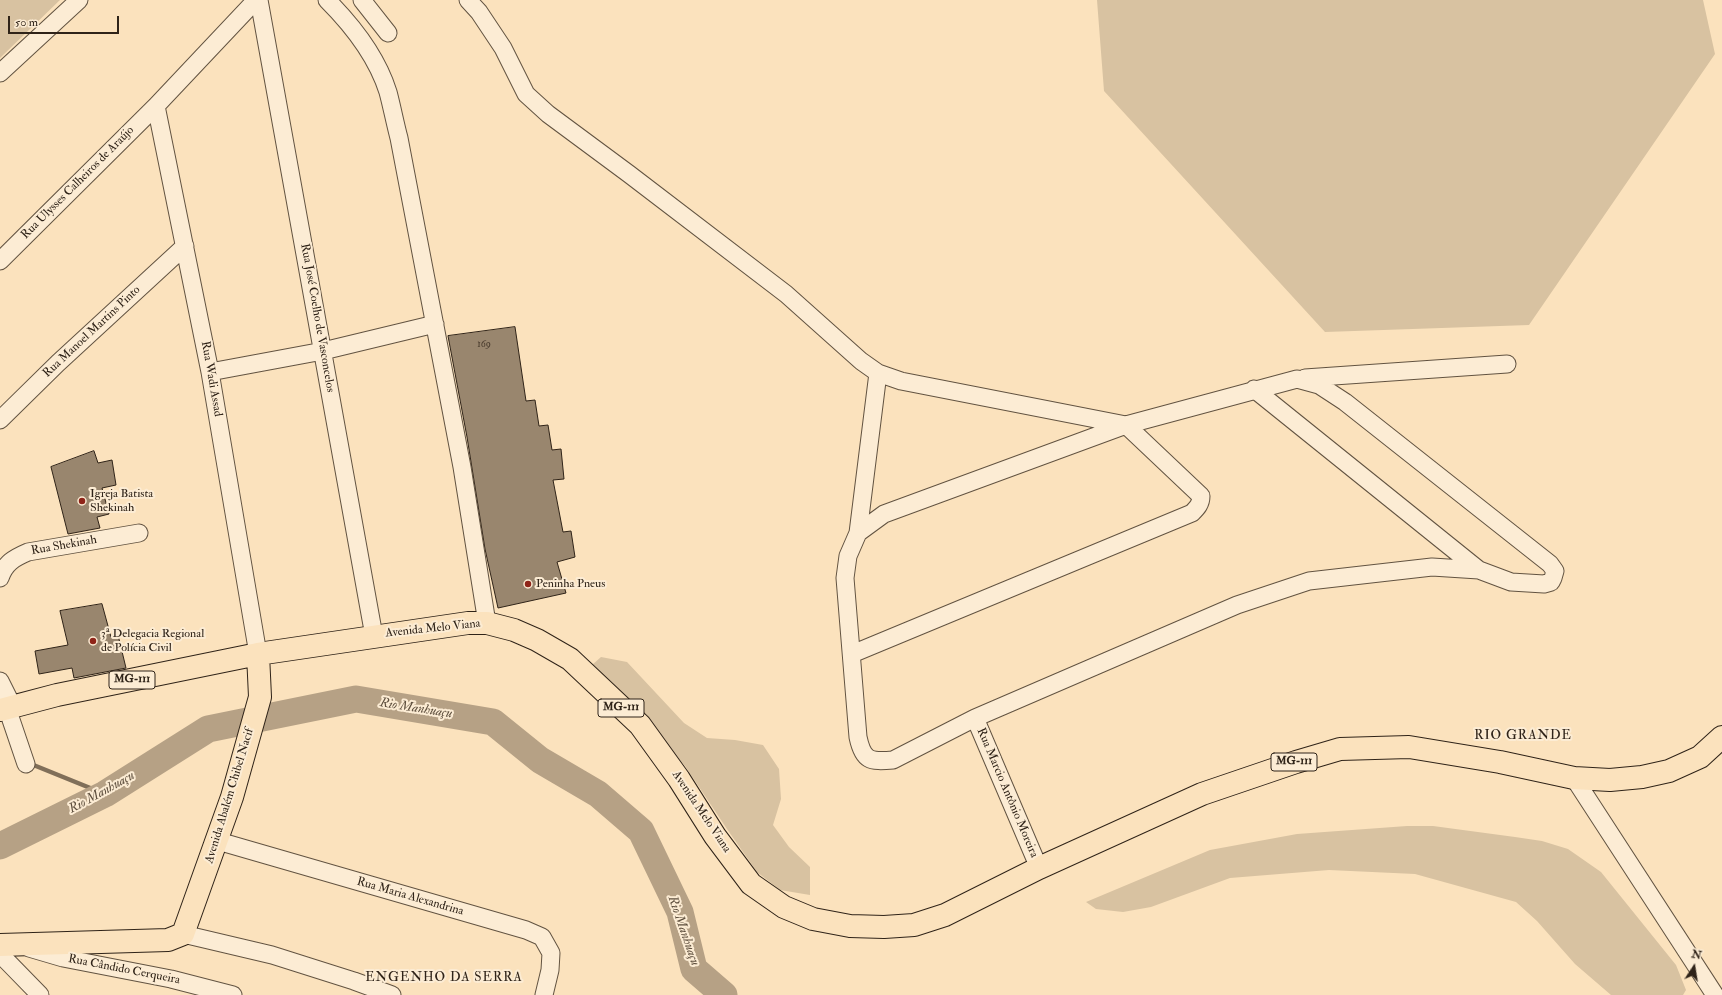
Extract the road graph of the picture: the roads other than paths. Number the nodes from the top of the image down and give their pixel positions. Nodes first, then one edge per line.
1 (79, 0) edge
2 (256, 0) edge
3 (259, 0) edge
4 (327, 0) edge
5 (362, 0) edge
6 (468, 0) edge
7 (388, 33) dead end
8 (0, 73) edge
9 (156, 106) junction
10 (185, 246) junction
11 (0, 261) edge
12 (435, 324) junction
13 (323, 351) junction
14 (1507, 364) dead end
15 (210, 372) junction
16 (878, 373) junction
17 (1297, 379) junction
18 (1254, 389) junction
19 (0, 420) edge
20 (1126, 425) junction
21 (139, 533) dead end
22 (858, 533) junction
23 (1479, 570) junction
24 (0, 578) edge
25 (487, 623) junction
26 (374, 636) junction
27 (258, 654) junction
28 (852, 654) junction
29 (0, 681) edge
30 (7, 708) edge
31 (975, 718) junction
32 (1722, 737) edge
33 (26, 764) dead end
34 (1574, 778) junction
35 (218, 841) junction
36 (1039, 868) junction
37 (183, 934) junction
38 (5, 948) edge
39 (40, 995) edge
40 (233, 995) edge
41 (392, 995) edge
42 (544, 995) edge
43 (1715, 995) edge

1 - 8 street
2 - 9 street, Rua Ulysses Calheiros de Araújo
3 - 13 street, Rua José Coelho de Vasconcelos
4 - 12 street
5 - 7 street
6 - 16 street
9 - 10 street, Rua Wadi Assad
9 - 11 street, Rua Ulysses Calheiros de Araújo
10 - 15 street, Rua Wadi Assad
10 - 19 street, Rua Manoel Martins Pinto
12 - 13 street
12 - 25 street
13 - 15 street
13 - 26 street, Rua José Coelho de Vasconcelos
14 - 17 street
15 - 27 street, Rua Wadi Assad
16 - 20 street
16 - 22 street
17 - 18 street
17 - 23 street
18 - 20 street
18 - 23 street
20 - 22 street
20 - 28 street
21 - 24 street, Rua Shekinah
22 - 28 street
23 - 31 street
25 - 26 main road, Avenida Melo Viana / MG-111
25 - 36 main road, Avenida Melo Viana / MG-111
26 - 27 main road, Avenida Melo Viana / MG-111
27 - 30 main road, Avenida Melo Viana / MG-111
27 - 35 main road, Avenida Abalém Chibel Nacif
28 - 31 street
29 - 30 street
30 - 33 street
31 - 36 street, Rua Marcio Antônio Moreira
32 - 34 main road, MG-111
34 - 36 main road, MG-111
34 - 43 street
35 - 37 main road, Avenida Abalém Chibel Nacif
35 - 42 street, Rua Maria Alexandrina
37 - 38 main road
37 - 41 street
38 - 39 street
38 - 40 street, Rua Cândido Cerqueira

